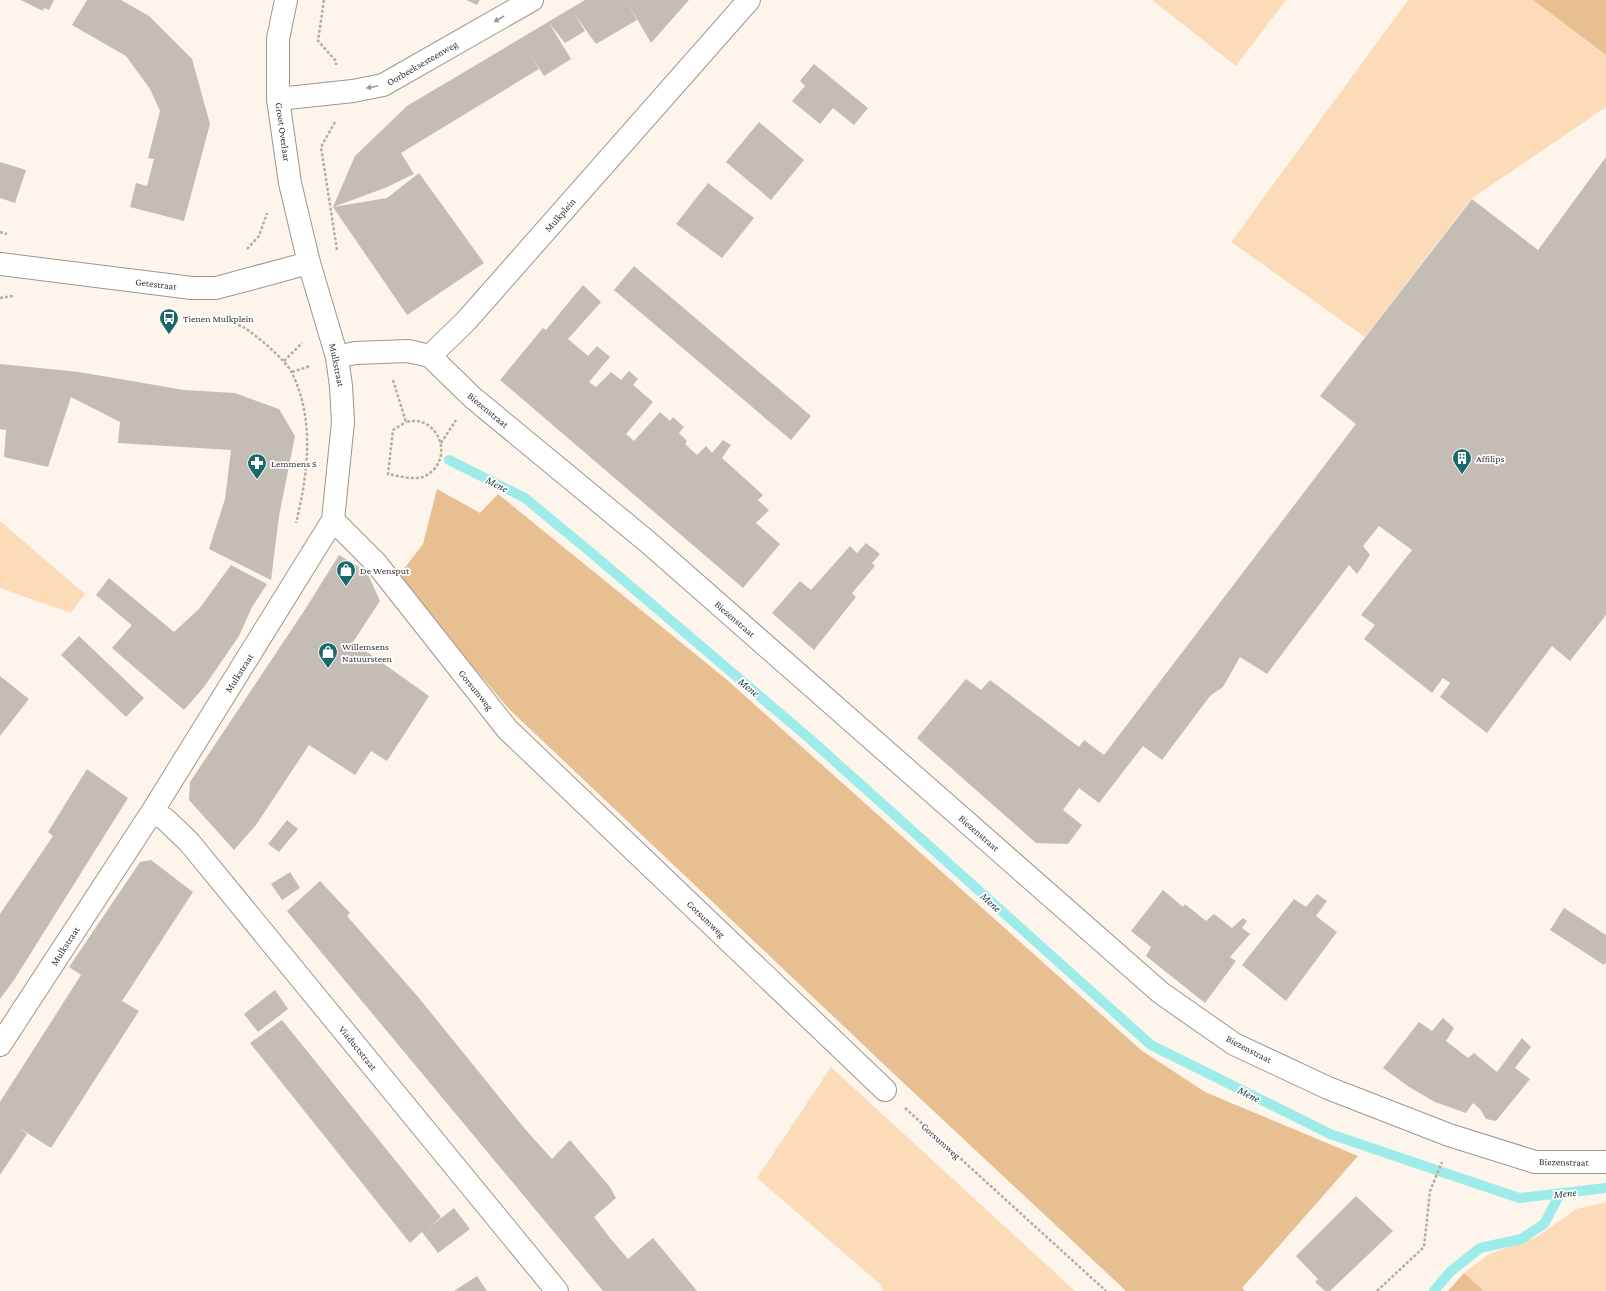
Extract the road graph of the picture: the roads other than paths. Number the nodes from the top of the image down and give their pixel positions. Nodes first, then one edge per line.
1 (286, 0) edge
2 (532, 0) edge
3 (748, 0) edge
4 (278, 99) junction
5 (309, 263) junction
6 (0, 264) edge
7 (430, 356) junction
8 (337, 357) junction
9 (333, 520) junction
10 (152, 812) junction
11 (0, 1045) edge
12 (885, 1090) road end
13 (1606, 1162) edge
14 (557, 1291) edge

1 - 4 street, Groot Overlaar
2 -> 4 street, Oorbeeksesteenweg
3 - 7 street, Mulkplein
4 - 5 street, Groot Overlaar
5 - 6 street, Getestraat
5 - 8 street, Mulkstraat
7 - 8 street
7 - 13 street, Biezenstraat
8 - 9 street, Mulkstraat
9 - 10 street, Mulkstraat
9 - 12 street, Gorsumweg
10 - 11 street, Mulkstraat
10 - 14 street, Viaductstraat

